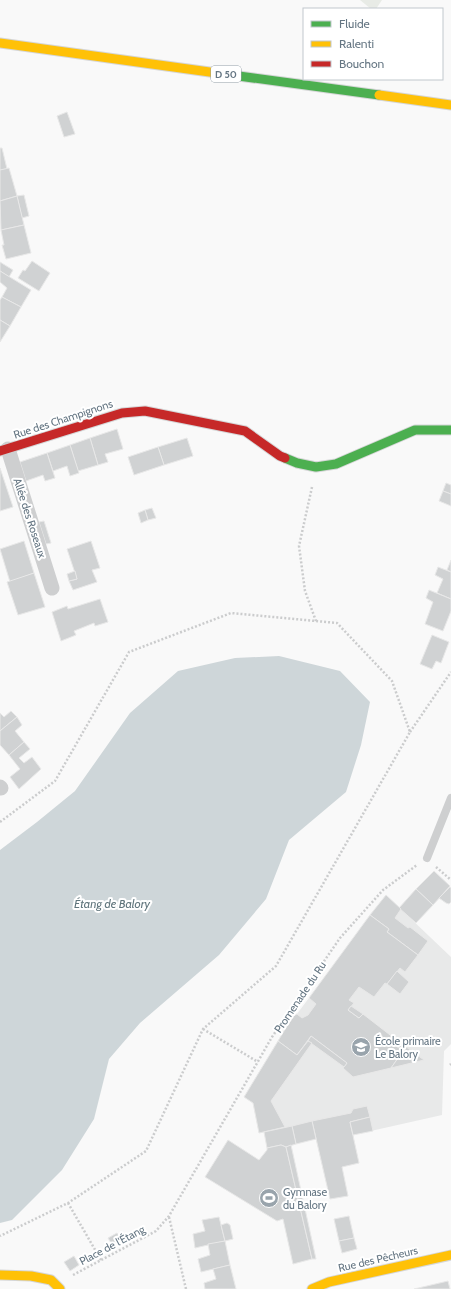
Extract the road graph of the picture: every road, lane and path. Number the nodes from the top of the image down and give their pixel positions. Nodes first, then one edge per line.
1 (0, 43) edge
2 (451, 105) edge
3 (451, 430) edge
4 (4, 450) edge
5 (316, 467) junction
6 (52, 588) dead end
7 (316, 621) junction
8 (451, 672) edge
9 (410, 732) junction
10 (451, 798) edge
11 (0, 822) edge
12 (427, 858) junction
13 (451, 880) edge
14 (203, 1029) junction
15 (258, 1062) junction
16 (68, 1203) junction
17 (169, 1216) junction
18 (0, 1236) edge
19 (451, 1255) edge
20 (101, 1260) junction
21 (0, 1275) edge
22 (58, 1287) edge
23 (186, 1289) edge
24 (312, 1289) edge

1 - 2 street, D 50
3 - 5 street, Rue des Champignons
4 - 5 street, Rue des Champignons
4 - 6 street, Allée des Roseaux
5 - 7 path
7 - 9 path
7 - 11 path
8 - 9 path
9 - 14 path
10 - 12 lane
12 - 13 path
12 - 15 path, Promenade du Ru
14 - 15 path
14 - 16 path
15 - 17 path, Promenade du Ru
16 - 18 path
16 - 20 path
17 - 20 path, Place de l'Étang
17 - 23 path
19 - 24 street, Rue des Pêcheurs
20 - 22 path, Place de l'Étang
21 - 22 street

